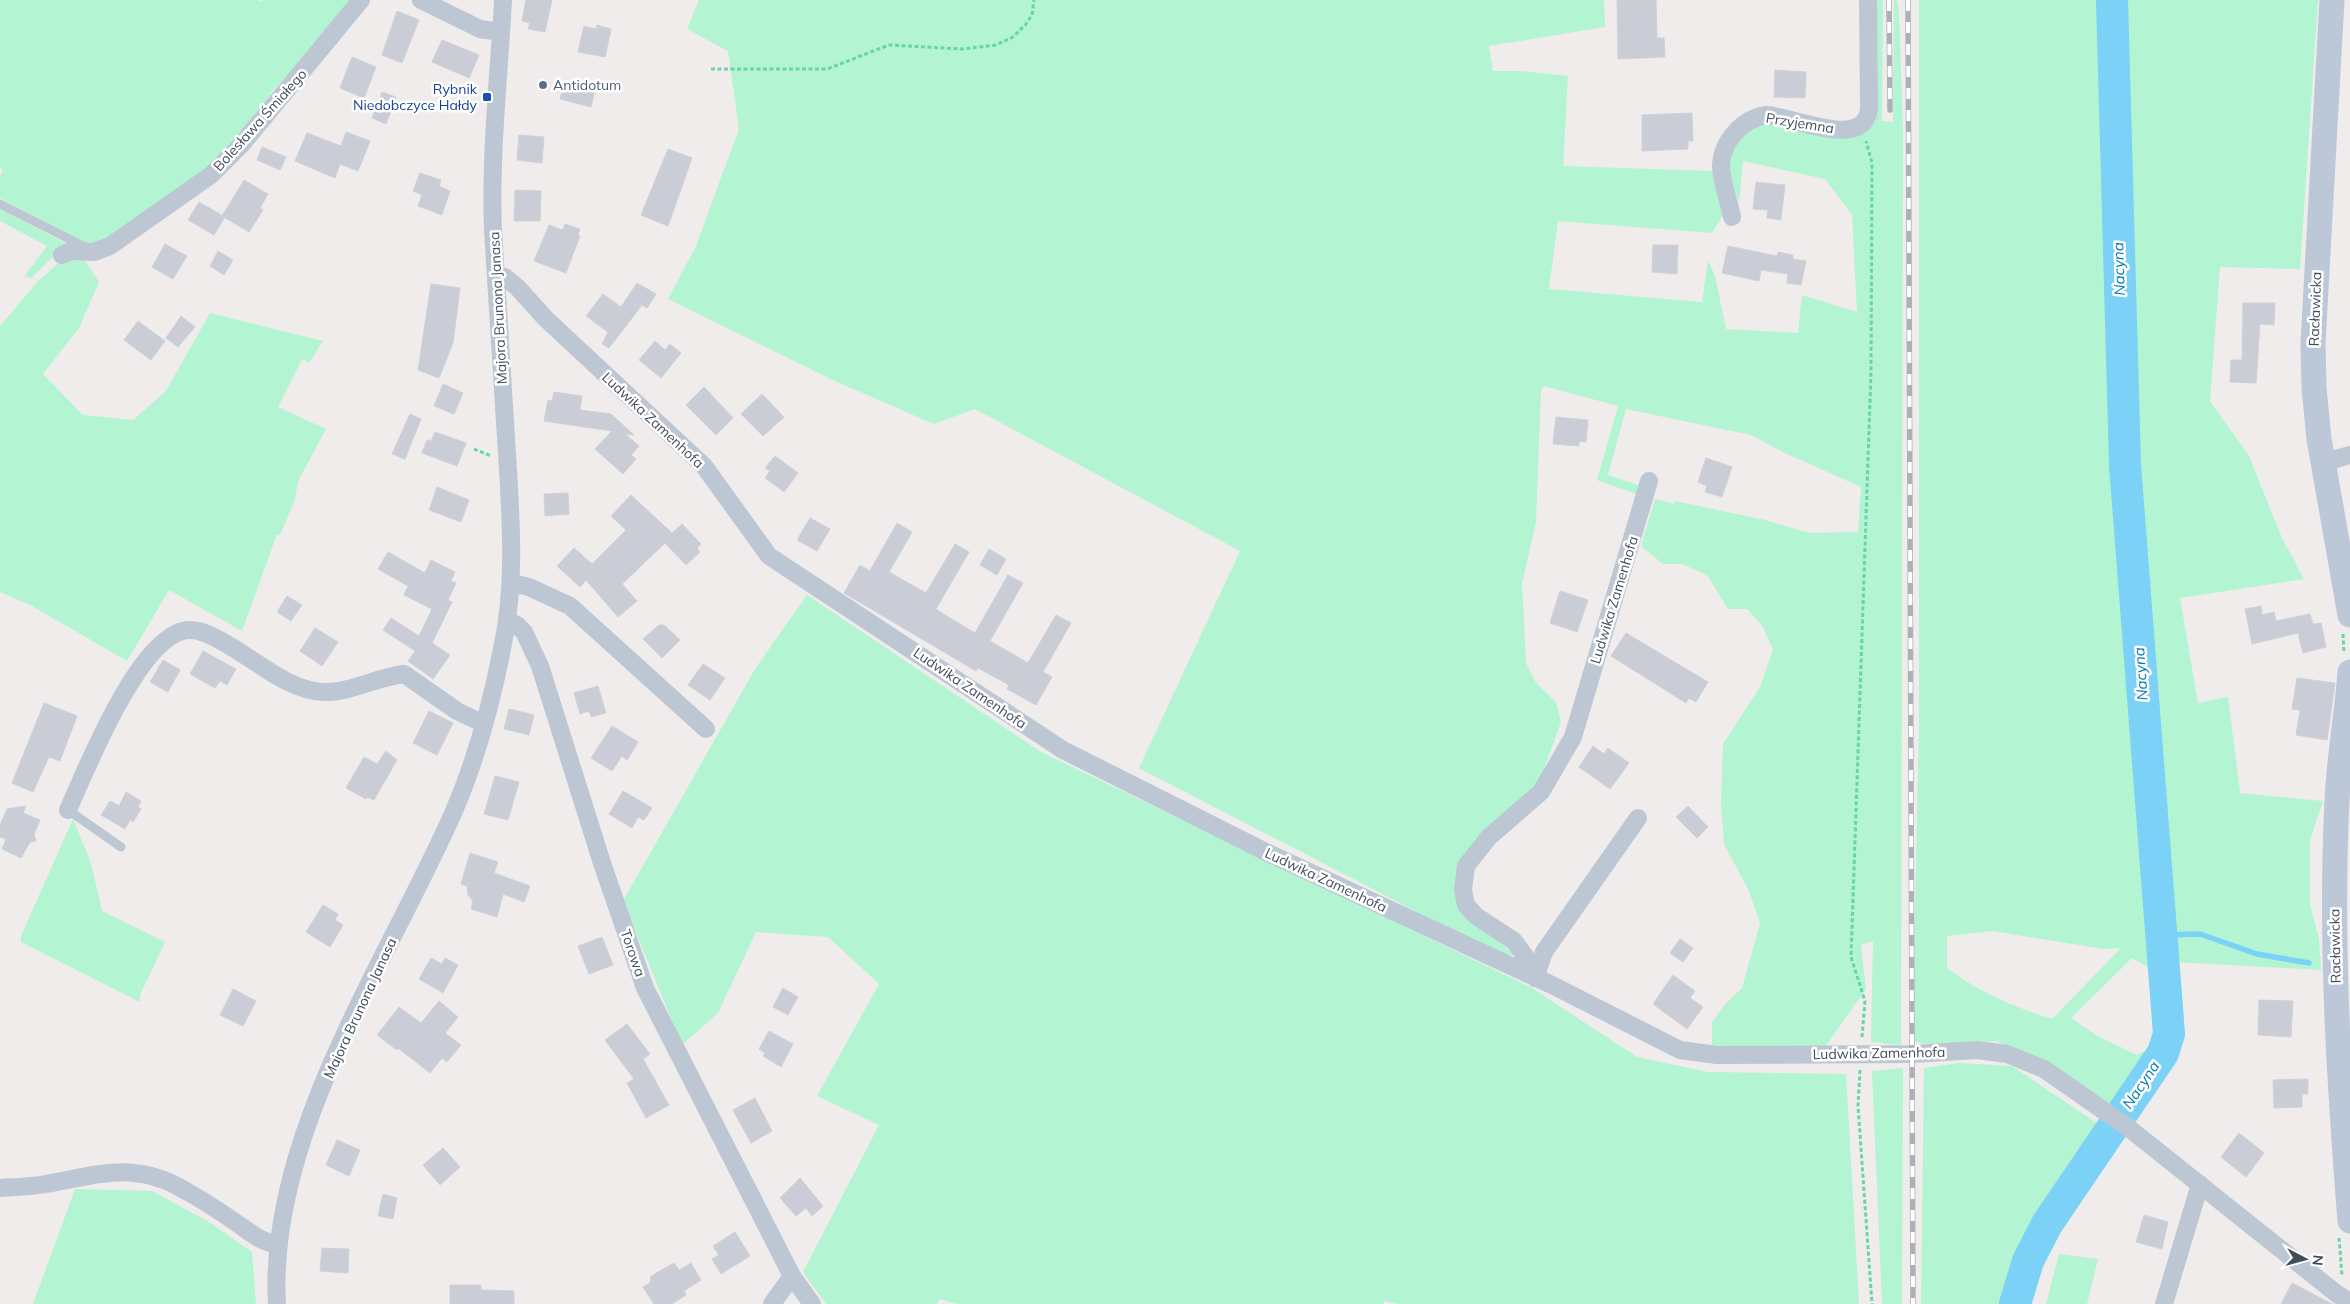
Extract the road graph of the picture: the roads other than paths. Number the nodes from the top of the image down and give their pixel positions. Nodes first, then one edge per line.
1 (361, 0) edge
2 (421, 0) edge
3 (502, 0) edge
4 (1868, 0) edge
5 (2332, 0) edge
6 (501, 32) junction
7 (0, 204) edge
8 (1732, 217) dead end
9 (94, 252) junction
10 (62, 255) dead end
11 (496, 274) junction
12 (2350, 455) edge
13 (2322, 462) junction
14 (1649, 481) dead end
15 (2346, 576) edge
16 (512, 584) junction
17 (2350, 615) edge
18 (508, 621) junction
19 (2350, 672) edge
20 (484, 724) junction
21 (706, 729) dead end
22 (68, 810) joint
23 (1638, 818) dead end
24 (121, 847) dead end
25 (1534, 978) junction
26 (2200, 1184) junction
27 (0, 1188) edge
28 (2350, 1221) edge
29 (278, 1245) junction
30 (792, 1276) junction
31 (2350, 1302) edge
32 (277, 1304) edge
33 (772, 1304) edge
34 (812, 1304) edge
35 (2164, 1304) edge

1 - 9 street, Bolesława Śmiałego
2 - 6 street
3 - 6 street, Majora Brunona Janasa
4 - 8 street, Przyjemna
5 - 13 street, Racławicka
6 - 11 street, Majora Brunona Janasa
7 - 9 lane
9 - 10 street, Bolesława Śmiałego
11 - 16 street, Majora Brunona Janasa
11 - 25 street, Ludwika Zamenhofa
12 - 13 street
13 - 15 street, Racławicka
14 - 25 street, Ludwika Zamenhofa
15 - 17 street, Racławicka
16 - 18 street, Majora Brunona Janasa
16 - 21 street
18 - 20 street, Majora Brunona Janasa
18 - 30 street, Torowa
19 - 28 street, Racławicka
20 - 22 street
20 - 29 street, Majora Brunona Janasa
22 - 24 lane
23 - 25 street
25 - 26 street, Ludwika Zamenhofa
26 - 31 street, Ludwika Zamenhofa
26 - 35 street
27 - 29 street
29 - 32 street, Majora Brunona Janasa
30 - 33 street
30 - 34 street, Torowa

